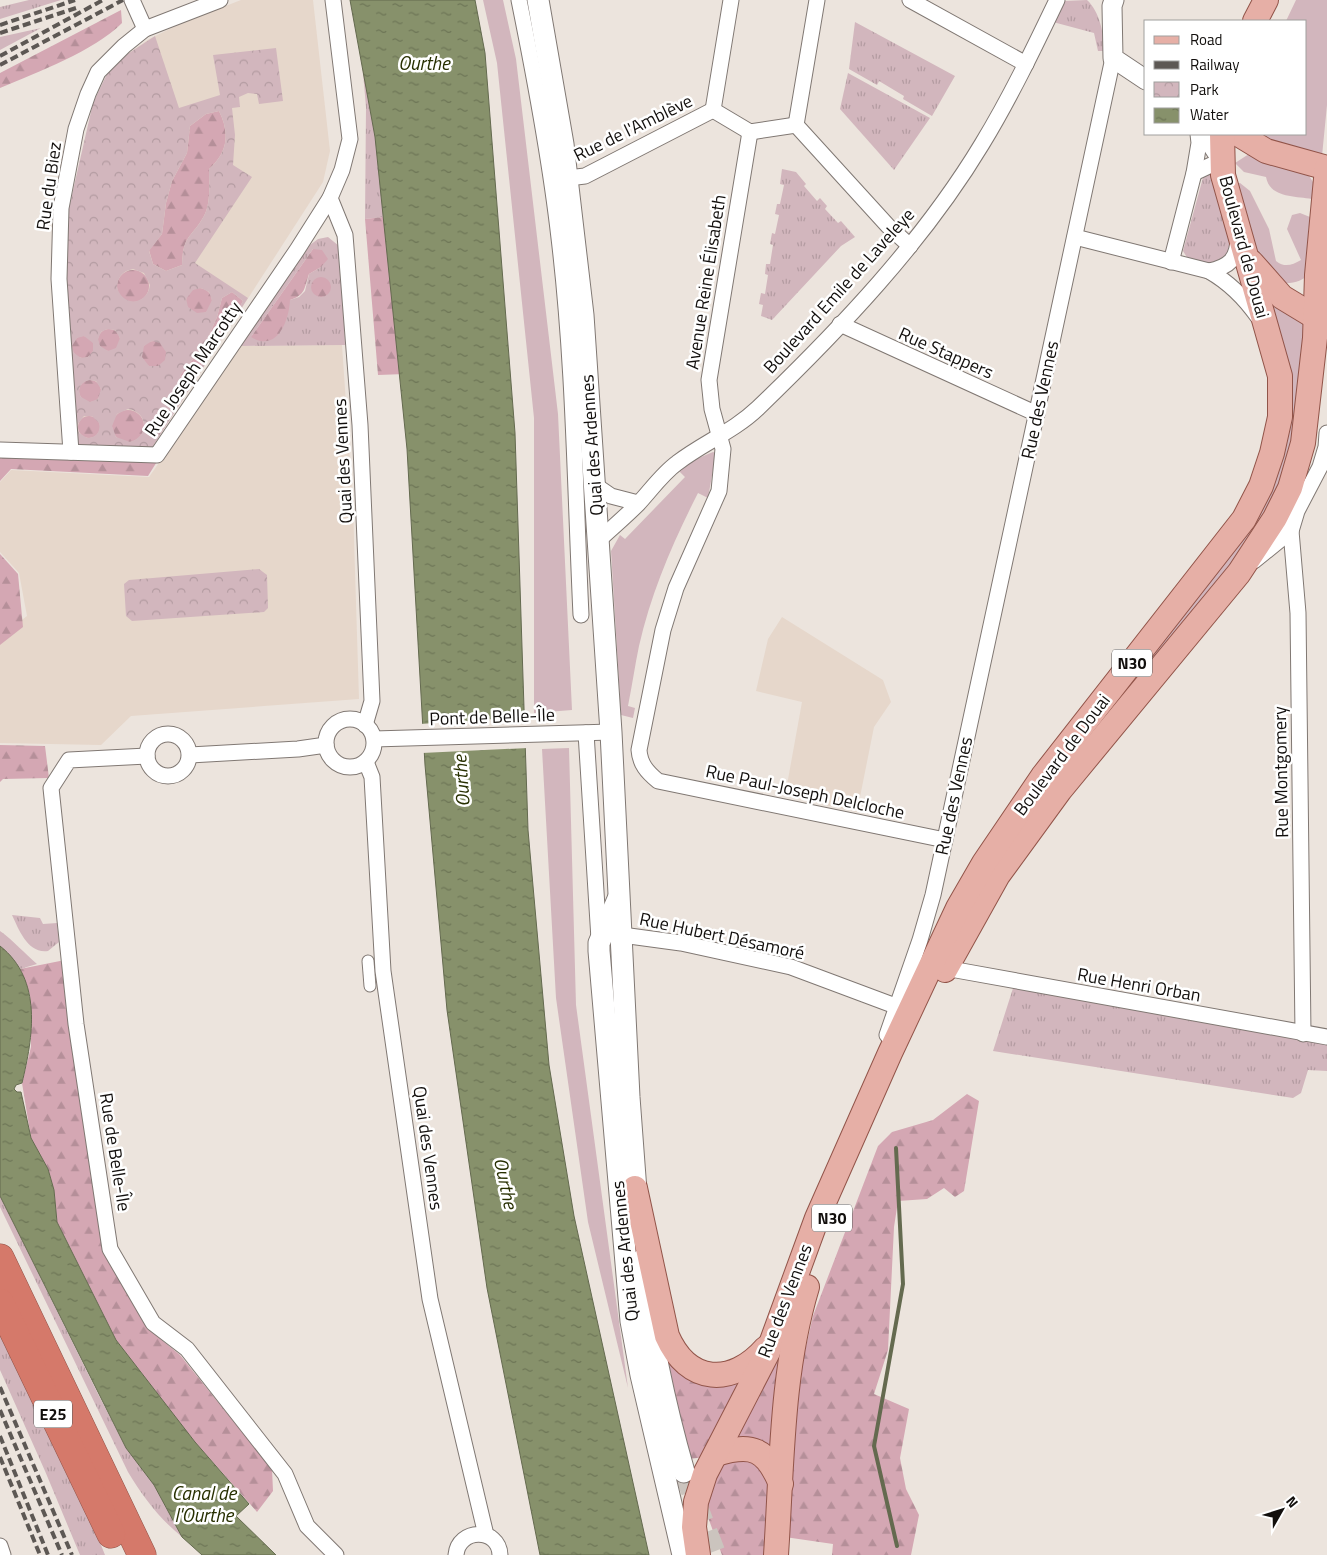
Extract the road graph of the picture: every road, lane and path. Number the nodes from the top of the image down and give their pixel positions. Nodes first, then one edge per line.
1 (132, 0) edge
2 (220, 0) edge
3 (333, 0) edge
4 (519, 0) edge
5 (538, 0) edge
6 (732, 0) edge
7 (817, 0) edge
8 (910, 0) edge
9 (1057, 0) edge
10 (1266, 0) edge
11 (1111, 2) edge
12 (1256, 20) edge
13 (145, 29) junction
14 (1113, 58) junction
15 (1026, 64) junction
16 (1144, 79) edge
17 (713, 110) junction
18 (796, 125) junction
19 (750, 132) junction
20 (1198, 135) edge
21 (1206, 135) edge
22 (1222, 135) edge
23 (1240, 135) edge
24 (1260, 147) junction
25 (1223, 168) junction
26 (1327, 168) edge
27 (1194, 173) junction
28 (568, 178) junction
29 (330, 198) junction
30 (1076, 237) junction
31 (1241, 242) junction
32 (910, 246) junction
33 (1171, 262) junction
34 (1209, 271) junction
35 (1317, 275) junction
36 (1271, 285) junction
37 (1321, 322) edge
38 (840, 324) junction
39 (1267, 330) junction
40 (1037, 414) junction
41 (1327, 434) edge
42 (720, 437) junction
43 (0, 450) edge
44 (71, 452) junction
45 (596, 486) junction
46 (638, 503) junction
47 (1283, 525) junction
48 (599, 540) junction
49 (581, 615) dead end
50 (365, 725) junction
51 (611, 732) junction
52 (586, 733) junction
53 (374, 739) junction
54 (326, 744) junction
55 (190, 755) junction
56 (146, 756) junction
57 (366, 762) junction
58 (945, 840) junction
59 (621, 893) junction
60 (622, 935) junction
61 (599, 943) junction
62 (368, 961) dead end
63 (945, 968) junction
64 (370, 986) dead end
65 (898, 1007) junction
66 (1302, 1034) junction
67 (1327, 1038) edge
68 (890, 1053) junction
69 (636, 1188) junction
70 (0, 1258) edge
71 (0, 1303) edge
72 (772, 1342) junction
73 (716, 1454) junction
74 (684, 1472) tunnel mouth
75 (781, 1484) junction
76 (111, 1511) junction
77 (486, 1535) junction
78 (0, 1546) edge
79 (3, 1555) edge
80 (108, 1555) edge
81 (121, 1555) edge
82 (142, 1555) edge
83 (154, 1555) edge
84 (336, 1555) edge
85 (456, 1555) edge
86 (500, 1555) edge
87 (682, 1555) edge
88 (698, 1555) edge
89 (776, 1555) edge

1 - 13 street
2 - 13 street, Rue du Biez
3 - 29 street
4 - 49 street, Quai des Ardennes
5 - 28 main road, Quai des Ardennes
6 - 17 street
7 - 18 street
8 - 15 street
9 - 15 street, Boulevard Emile de Laveleye
10 - 12 main road
11 - 14 street, Rue des Vennes
13 - 44 street, Rue du Biez
14 - 16 street
14 - 30 street, Rue des Vennes
15 - 32 street, Boulevard Emile de Laveleye
17 - 19 street
17 - 28 street, Rue de l'Amblève
18 - 19 street
18 - 32 street
19 - 42 street, Avenue Reine Élisabeth
20 - 27 street
21 - 25 street
22 - 25 main road, Boulevard de Douai / N30
23 - 24 main road
24 - 25 main road
24 - 26 main road
25 - 27 street
25 - 31 main road, Boulevard de Douai / N30
26 - 35 main road, Boulevard de Douai / N30
27 - 33 street
28 - 45 main road, Quai des Ardennes
29 - 44 street, Rue Joseph Marcotty
29 - 50 street, Quai des Vennes
30 - 33 street, Boulevard de Douai
30 - 40 street, Rue des Vennes
31 - 34 street
31 - 36 main road
31 - 39 main road, Boulevard de Douai / N30
32 - 38 street, Boulevard Emile de Laveleye
33 - 34 street, Boulevard de Douai
34 - 39 street, Boulevard de Douai
35 - 36 main road
35 - 37 main road, Boulevard de Douai / N30
36 - 37 main road
37 - 47 main road, Boulevard de Douai / N30
38 - 40 street, Rue Stappers
38 - 42 street, Boulevard Emile de Laveleye
39 - 68 main road, Boulevard de Douai / N30
40 - 58 street, Rue des Vennes
41 - 47 street, Boulevard de Douai
42 - 46 street, Boulevard Emile de Laveleye
42 - 58 street, Rue Paul-Joseph Delcloche
43 - 44 street, Rue Joseph Marcotty
45 - 46 street
45 - 48 main road, Quai des Ardennes
46 - 48 street, Boulevard Emile de Laveleye
47 - 63 main road, Boulevard de Douai / N30
47 - 66 street, Rue Montgomery
48 - 51 main road, Quai des Ardennes
50 - 53 street
50 - 54 street
51 - 52 street, Pont de Belle-Île
51 - 59 main road, Quai des Ardennes
52 - 53 street, Pont de Belle-Île
52 - 61 street, Quai des Ardennes
53 - 57 street
54 - 55 street
54 - 57 street
55 - 56 street
55 - 56 street
56 - 84 street, Rue de Belle-Île
57 - 77 street, Quai des Vennes
58 - 65 street, Rue des Vennes
59 - 60 main road, Quai des Ardennes
59 - 61 main road, Quai des Ardennes
60 - 65 street, Rue Hubert Désamoré
60 - 69 main road, Quai des Ardennes
61 - 87 main road, Quai des Ardennes
62 - 64 street
63 - 66 street, Rue Henri Orban
63 - 75 main road, Rue des Vennes / N30
65 - 68 street, Rue des Vennes
66 - 67 street, Rue Henri Orban
68 - 72 main road, Rue des Vennes / N30
69 - 72 main road
69 - 74 main road, Quai des Ardennes
70 - 76 highway, E25
71 - 76 highway, E25
72 - 73 main road, Rue des Vennes / N30
73 - 75 main road
73 - 88 main road, Rue des Vennes / N30
75 - 89 main road, Rue des Vennes / N30
76 - 80 highway
76 - 81 highway, E25
76 - 82 highway, E25
76 - 83 highway
77 - 85 street
77 - 86 street
78 - 79 street

